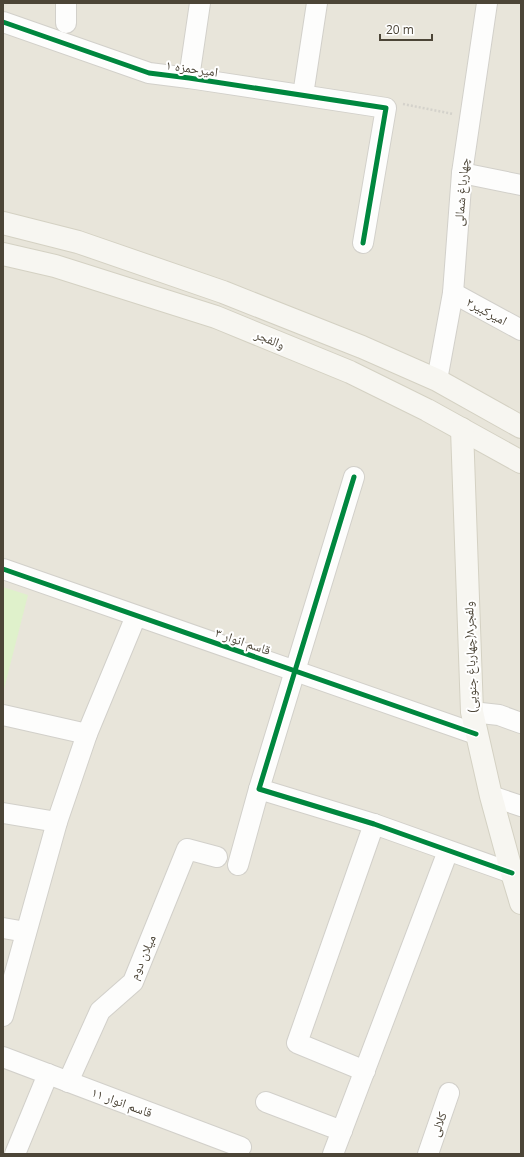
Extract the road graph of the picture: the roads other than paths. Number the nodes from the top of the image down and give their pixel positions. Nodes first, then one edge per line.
1 (66, 3) edge
2 (200, 3) edge
3 (317, 3) edge
4 (487, 3) edge
5 (3, 22) edge
6 (66, 23) dead end
7 (190, 78) junction
8 (303, 95) junction
9 (462, 173) junction
10 (521, 185) edge
11 (3, 223) edge
12 (363, 243) dead end
13 (3, 254) edge
14 (453, 293) junction
15 (521, 330) edge
16 (437, 380) junction
17 (521, 427) edge
18 (462, 429) junction
19 (521, 462) edge
20 (354, 477) dead end
21 (3, 569) edge
22 (136, 616) junction
23 (295, 671) junction
24 (472, 712) junction
25 (3, 714) edge
26 (521, 723) edge
27 (87, 734) junction
28 (476, 734) junction
29 (258, 789) junction
30 (491, 796) junction
31 (521, 806) edge
32 (3, 813) edge
33 (57, 822) junction
34 (374, 824) junction
35 (448, 852) junction
36 (217, 857) dead end
37 (238, 865) dead end
38 (512, 873) junction
39 (521, 903) edge
40 (3, 928) edge
41 (26, 932) junction
42 (3, 1016) edge
43 (3, 1057) edge
44 (365, 1071) junction
45 (48, 1074) junction
46 (68, 1082) junction
47 (449, 1093) dead end
48 (266, 1102) dead end
49 (342, 1131) junction
50 (241, 1147) dead end
51 (15, 1154) edge
52 (333, 1154) edge
53 (428, 1154) edge

1 - 6 street
2 - 7 street
3 - 8 street
4 - 9 street, چهارباغ شمالی
5 - 7 street, امیرحمزه ۱
7 - 8 street, امیرحمزه ۱
8 - 12 street, امیرحمزه ۱
9 - 10 street
9 - 14 street, چهارباغ شمالی
11 - 16 main road, والفجر
13 - 18 main road, والفجر
14 - 15 street, امیرکبیر۲
14 - 16 street, چهارباغ شمالی
16 - 17 main road, والفجر
18 - 19 main road, والفجر
18 - 24 main road, ولفجر۸(چهارباغ جنوبی)
20 - 23 street
21 - 22 street, قاسم انوار ۳
22 - 23 street, قاسم انوار ۳
22 - 27 street
23 - 28 street, قاسم انوار ۳
23 - 29 street
24 - 26 street
24 - 28 main road, ولفجر۸(چهارباغ جنوبی)
25 - 27 street
27 - 33 street
28 - 30 main road, ولفجر۸(چهارباغ جنوبی)
29 - 34 street
29 - 37 street
30 - 31 street
30 - 38 main road, ولفجر۸(چهارباغ جنوبی)
32 - 33 street
33 - 41 street
34 - 35 street
34 - 44 street
35 - 38 street
35 - 44 street
36 - 46 street, میلان دوم
38 - 39 main road, ولفجر۸(چهارباغ جنوبی)
40 - 41 street
41 - 42 street
43 - 45 street, قاسم انوار ۱۱
44 - 49 street
45 - 46 street, قاسم انوار ۱۱
45 - 51 street
46 - 50 street, قاسم انوار ۱۱
47 - 53 street, کلالی
48 - 49 street
49 - 52 street

